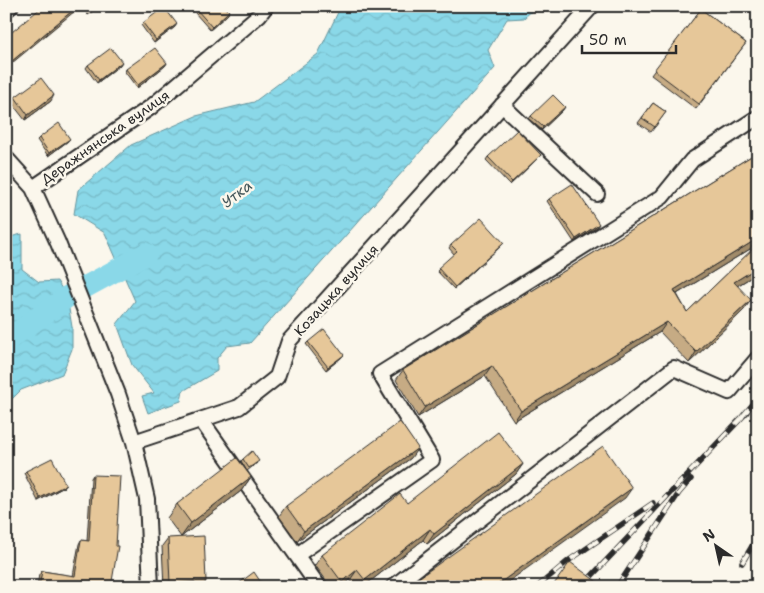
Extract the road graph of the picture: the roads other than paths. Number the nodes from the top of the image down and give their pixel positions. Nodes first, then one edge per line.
1 (11, 6) edge
2 (266, 6) edge
3 (592, 6) edge
4 (6, 10) edge
5 (502, 105) junction
6 (758, 116) edge
7 (6, 158) edge
8 (33, 188) junction
9 (597, 194) dead end
10 (758, 358) edge
11 (201, 420) junction
12 (134, 442) junction
13 (297, 555) junction
14 (151, 587) edge
15 (319, 587) edge
16 (393, 587) edge

1 - 4 street
2 - 8 street, Деражнянська вулиця
3 - 5 street, Козацька вулиця
5 - 9 street
5 - 11 street, Козацька вулиця
6 - 13 street
7 - 8 street
8 - 12 street
10 - 16 street
11 - 12 street, Козацька вулиця
11 - 13 street
12 - 14 street
13 - 15 street

